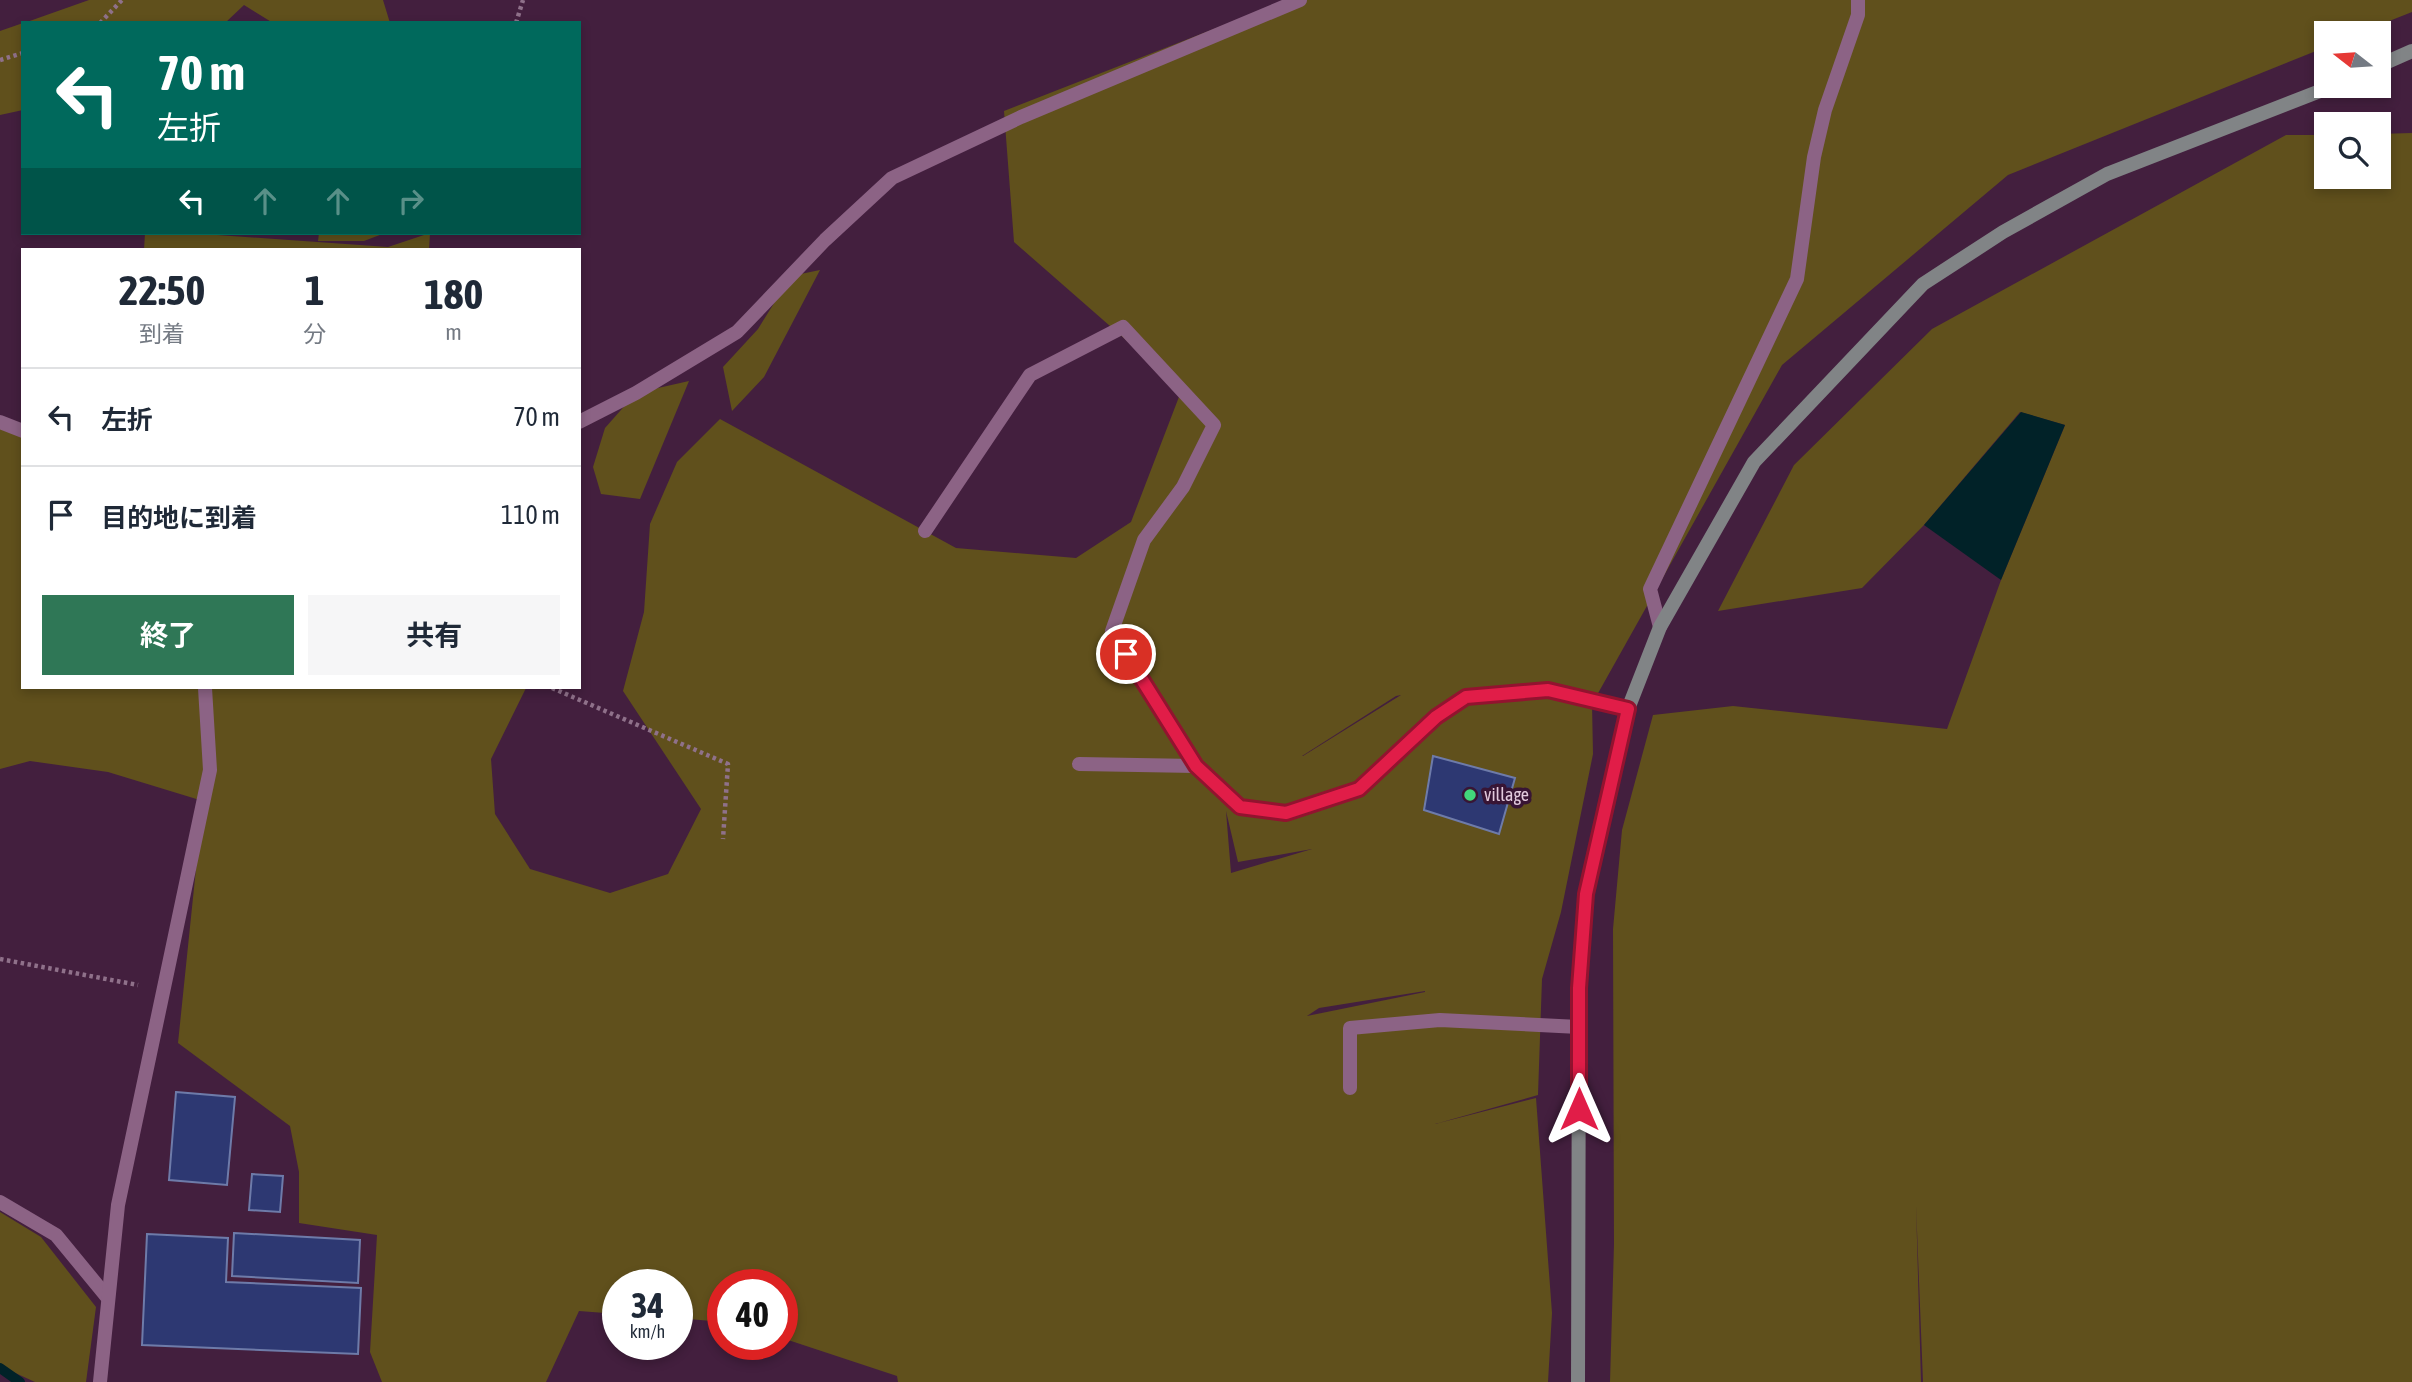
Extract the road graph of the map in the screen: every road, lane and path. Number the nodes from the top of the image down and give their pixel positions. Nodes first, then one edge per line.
1 (122, 0) edge
2 (523, 0) edge
3 (1300, 0) edge
4 (1858, 0) edge
5 (102, 21) edge
6 (517, 21) edge
7 (2412, 51) edge
8 (21, 54) edge
9 (0, 60) edge
10 (2391, 60) edge
11 (2314, 93) edge
12 (581, 421) edge
13 (0, 422) edge
14 (21, 430) edge
15 (925, 531) dead end
16 (1660, 627) junction
17 (205, 689) edge
18 (554, 689) edge
19 (1628, 709) junction
20 (1079, 764) dead end
21 (1196, 766) junction
22 (723, 839) dead end
23 (0, 959) edge
24 (163, 990) junction
25 (1579, 1027) junction
26 (1350, 1088) dead end
27 (0, 1202) edge
28 (107, 1297) junction
29 (100, 1382) edge
30 (1578, 1382) edge

1 - 5 path
2 - 6 path
3 - 12 street
4 - 16 street
7 - 10 street
8 - 9 path
11 - 16 street
13 - 14 street
15 - 21 street
16 - 19 street
17 - 24 street
18 - 22 path
19 - 21 street
19 - 25 street
20 - 21 street
23 - 24 path
24 - 28 street
25 - 26 street
25 - 30 street
27 - 28 street
28 - 29 street

